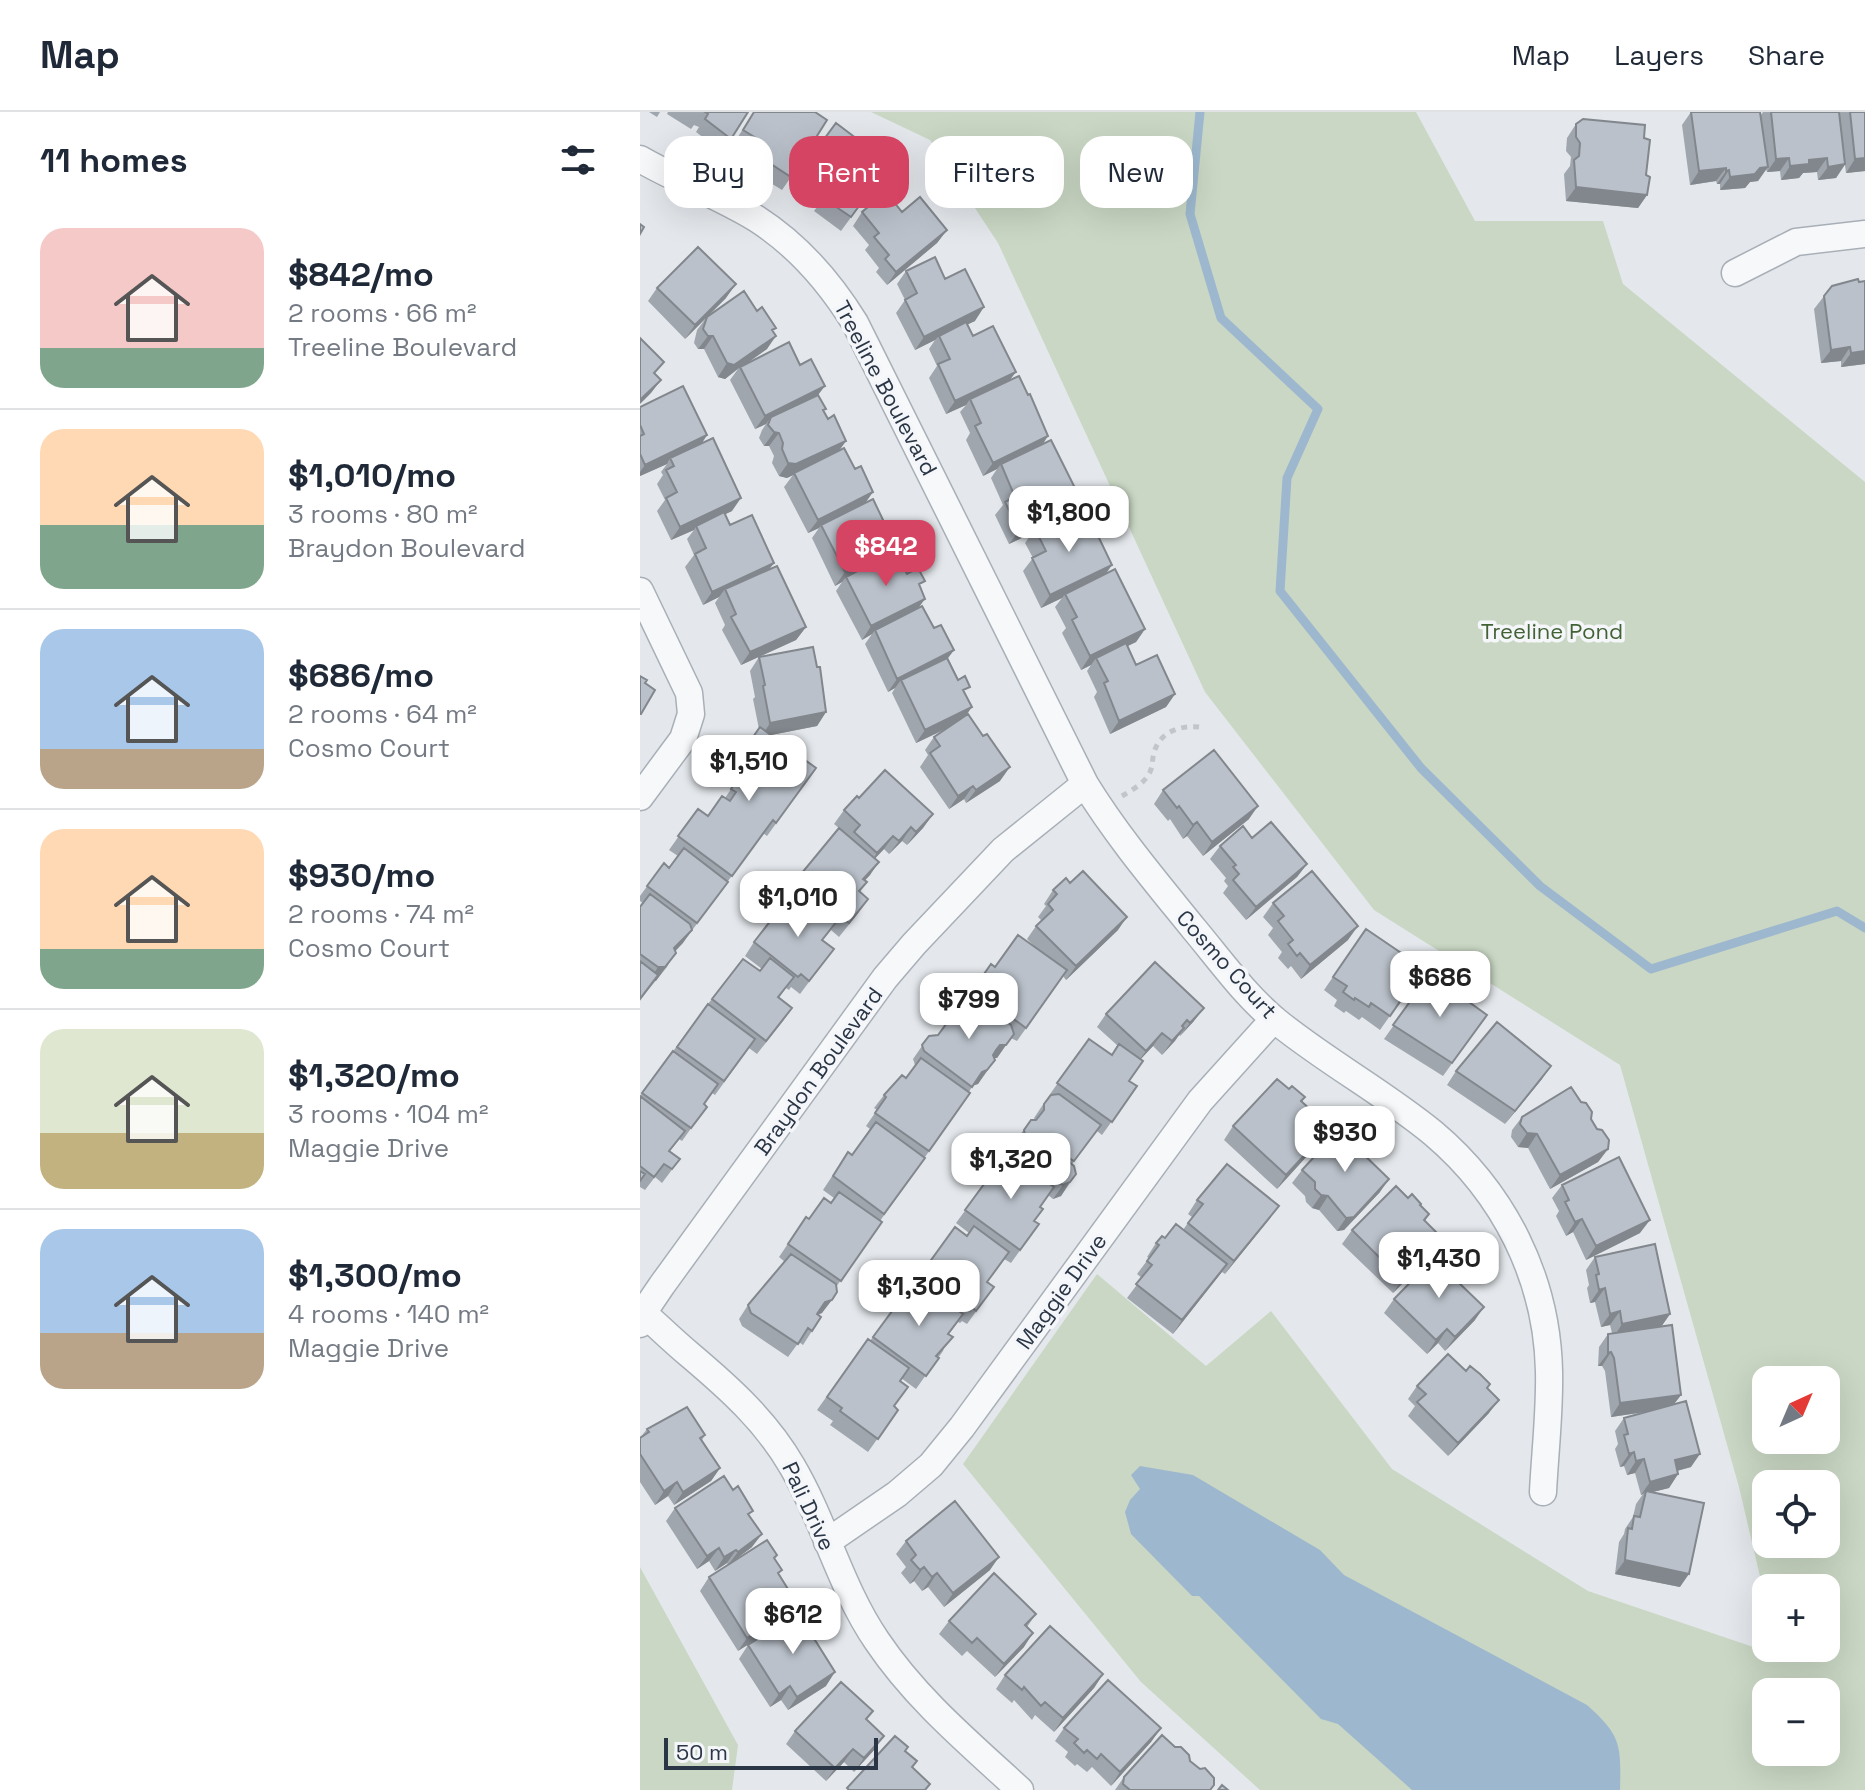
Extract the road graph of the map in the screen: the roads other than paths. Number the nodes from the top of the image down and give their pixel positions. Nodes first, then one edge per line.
1 (640, 159) edge
2 (1865, 234) edge
3 (1735, 273) dead end
4 (640, 591) edge
5 (1085, 784) junction
6 (640, 797) edge
7 (1274, 1019) junction
8 (641, 1315) edge
9 (1543, 1492) dead end
10 (827, 1542) junction
11 (1020, 1790) edge

1 - 5 street, Treeline Boulevard
2 - 3 street
4 - 6 street
5 - 7 street, Cosmo Court
5 - 8 street, Braydon Boulevard
7 - 9 street, Cosmo Court
7 - 10 street, Maggie Drive
8 - 10 street, Pali Drive
10 - 11 street, Pali Drive

